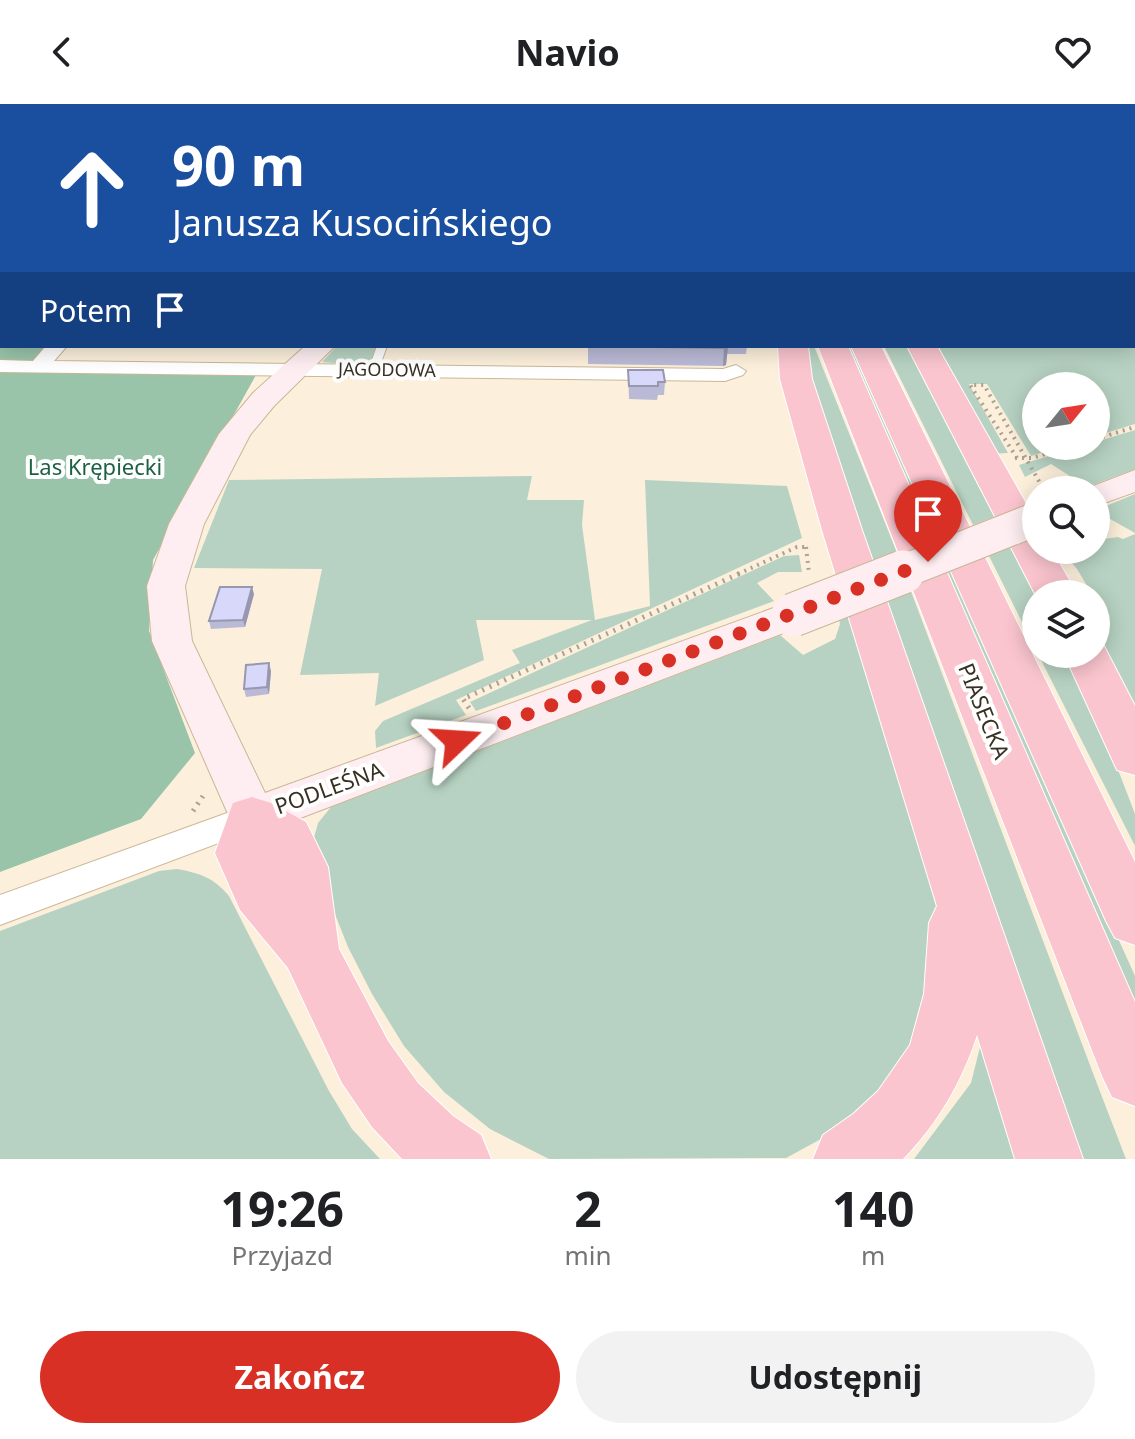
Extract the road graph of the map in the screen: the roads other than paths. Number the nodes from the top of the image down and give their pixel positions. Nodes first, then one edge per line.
1 (55, 348) edge
2 (381, 348) edge
3 (793, 348) edge
4 (834, 348) edge
5 (867, 348) edge
6 (924, 348) edge
7 (309, 358) edge
8 (0, 366) edge
9 (38, 367) junction
10 (373, 371) junction
11 (736, 371) dead end
12 (1135, 480) edge
13 (1110, 490) edge
14 (1022, 525) edge
15 (1048, 580) edge
16 (1094, 668) edge
17 (1135, 757) edge
18 (252, 817) junction
19 (956, 884) junction
20 (0, 910) edge
21 (1135, 921) edge
22 (1135, 1076) edge
23 (457, 1159) edge
24 (847, 1159) edge
25 (1049, 1159) edge

1 - 9 street
2 - 10 lane
3 - 19 highway
4 - 22 highway, PIASECKA
5 - 21 highway, PIASECKA
6 - 15 highway
7 - 9 street, JAGODOWA
7 - 10 street, JAGODOWA
7 - 18 street
8 - 9 street, JAGODOWA
10 - 11 street, JAGODOWA
12 - 13 street
14 - 18 street, PODLEŚNA, bridge
16 - 17 highway
18 - 20 street, PODLEŚNA
18 - 23 highway
19 - 24 highway
19 - 25 highway

